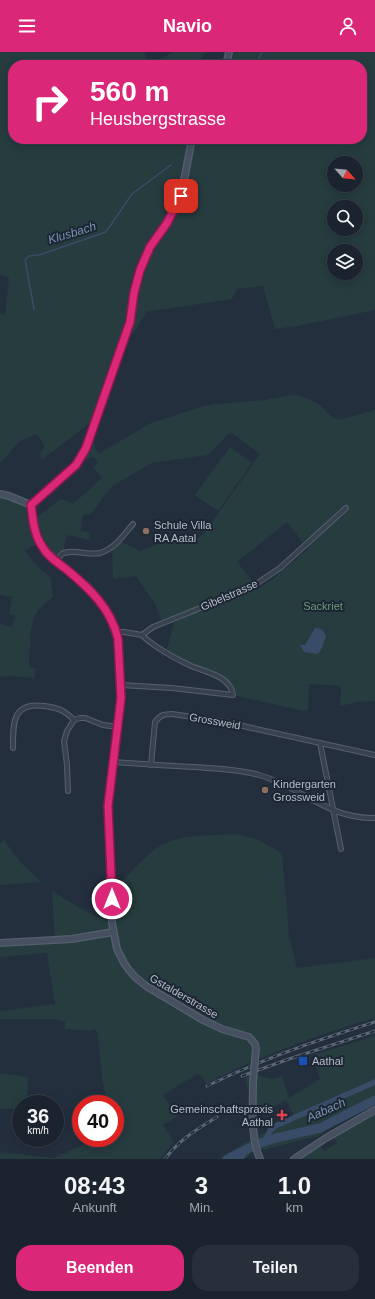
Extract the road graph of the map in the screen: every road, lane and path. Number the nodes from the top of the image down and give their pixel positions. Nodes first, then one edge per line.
1 (191, 144) edge
2 (0, 494) edge
3 (31, 505) junction
4 (346, 508) dead end
5 (133, 524) dead end
6 (56, 561) junction
7 (116, 632) junction
8 (142, 635) junction
9 (121, 685) junction
10 (74, 720) junction
11 (118, 727) junction
12 (320, 743) junction
13 (13, 748) dead end
14 (375, 756) edge
15 (114, 762) junction
16 (151, 765) junction
17 (68, 791) dead end
18 (334, 811) junction
19 (375, 818) edge
20 (341, 849) dead end
21 (113, 932) junction
22 (0, 943) edge
23 (375, 1110) edge
24 (260, 1159) edge
25 (294, 1159) edge

1 - 3 street
2 - 3 street
3 - 6 street, Gstalderstrasse
4 - 8 street, Gibelstrasse
5 - 6 street
6 - 7 street, Gstalderstrasse
7 - 8 street
7 - 9 street, Gstalderstrasse
8 - 9 street
9 - 11 street, Gstalderstrasse
10 - 11 street
10 - 13 street
10 - 17 street
11 - 15 street, Gstalderstrasse
12 - 14 street, Grossweid
12 - 16 street, Grossweid
12 - 18 street
15 - 16 street
15 - 21 street, Gstalderstrasse
16 - 18 street
18 - 19 street
18 - 20 street
21 - 22 street
21 - 24 street, Gstalderstrasse, bridge
23 - 25 street

